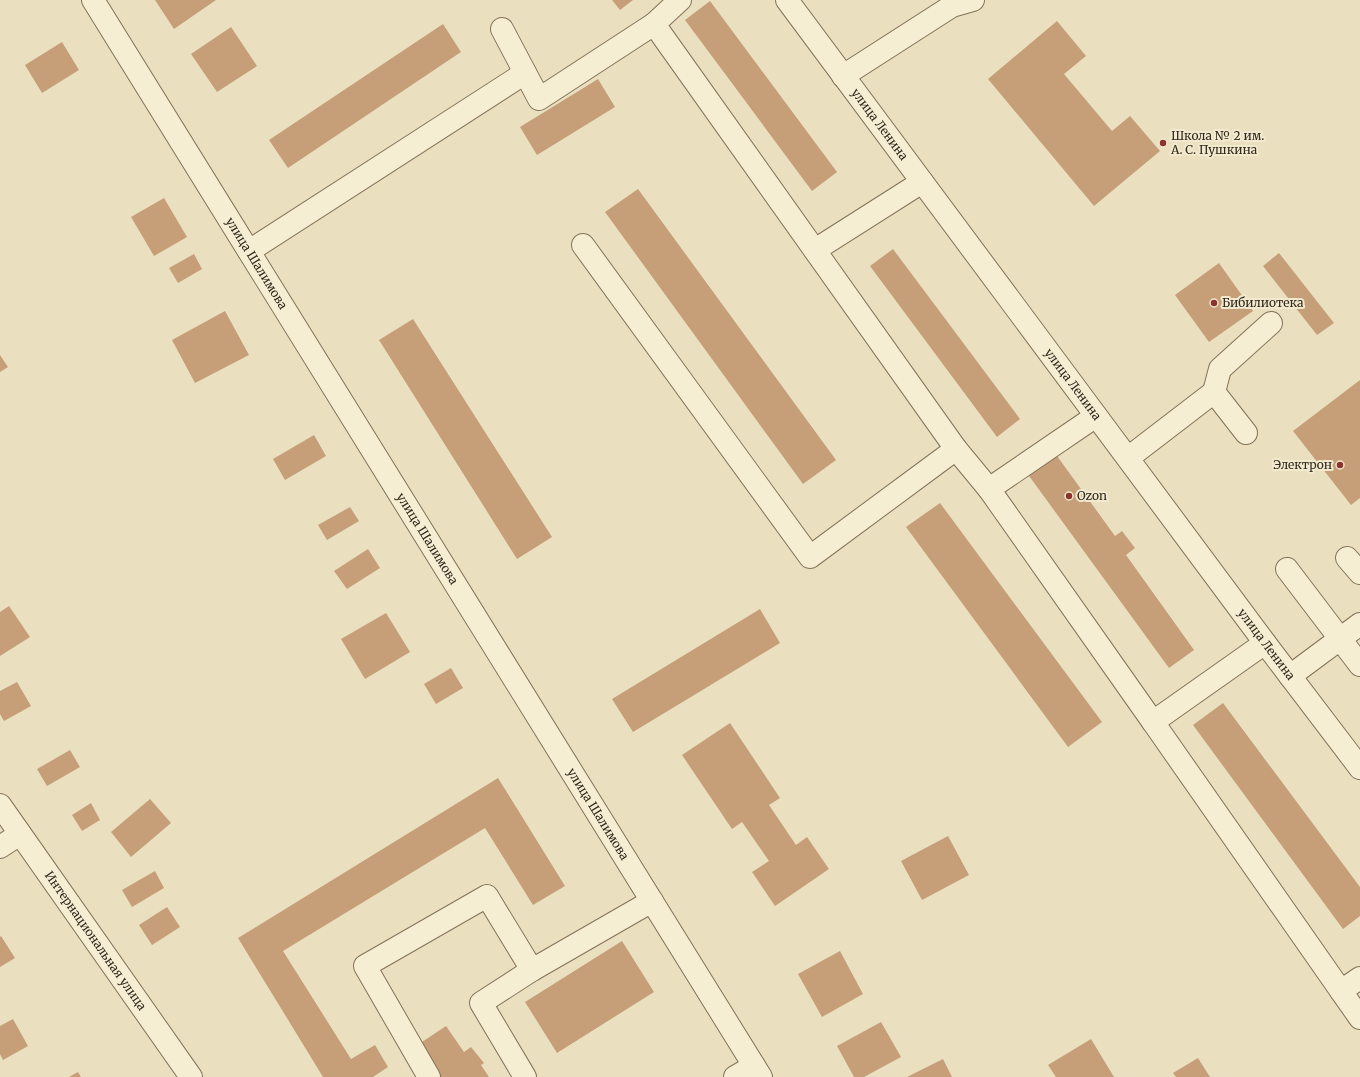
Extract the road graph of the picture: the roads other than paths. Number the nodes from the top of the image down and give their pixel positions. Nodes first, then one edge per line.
1 (93, 0) edge
2 (680, 0) edge
3 (787, 0) edge
4 (973, 0) edge
5 (654, 24) junction
6 (502, 29) dead end
7 (525, 73) junction
8 (843, 76) junction
9 (922, 182) junction
10 (583, 245) dead end
11 (815, 250) junction
12 (249, 251) junction
13 (1271, 323) dead end
14 (1214, 392) junction
15 (1096, 416) junction
16 (1246, 433) dead end
17 (956, 449) junction
18 (1128, 458) junction
19 (989, 489) junction
20 (1287, 569) dead end
21 (1360, 624) edge
22 (1340, 639) junction
23 (1265, 643) junction
24 (1360, 665) edge
25 (1290, 676) junction
26 (1153, 722) junction
27 (1360, 768) edge
28 (0, 805) edge
29 (20, 834) junction
30 (0, 847) edge
31 (652, 901) junction
32 (532, 970) junction
33 (1360, 978) edge
34 (1341, 991) junction
35 (1360, 1018) edge
36 (757, 1072) edge
37 (191, 1077) edge
38 (429, 1077) edge
39 (525, 1077) edge
40 (734, 1077) edge

1 - 12 street, улица Шалимова
2 - 5 street
3 - 8 street, улица Ленина
4 - 8 street
5 - 7 street
5 - 11 street
6 - 7 street
7 - 12 street
8 - 9 street, улица Ленина
9 - 11 street
9 - 15 street, улица Ленина
10 - 17 street
11 - 17 street
12 - 31 street, улица Шалимова
13 - 14 street
14 - 16 street
14 - 18 street
15 - 18 street, улица Ленина
15 - 19 street
17 - 19 street
18 - 23 street, улица Ленина
19 - 26 street
20 - 22 street
21 - 22 street
22 - 24 street
22 - 25 street
23 - 25 street, улица Ленина
23 - 26 street
25 - 27 street, улица Ленина
26 - 34 street
28 - 29 street, Интернациональная улица
29 - 30 street
29 - 37 street, Интернациональная улица
31 - 32 street
31 - 36 street, улица Шалимова
32 - 38 street
32 - 39 street
33 - 34 street
34 - 35 street
36 - 40 street

